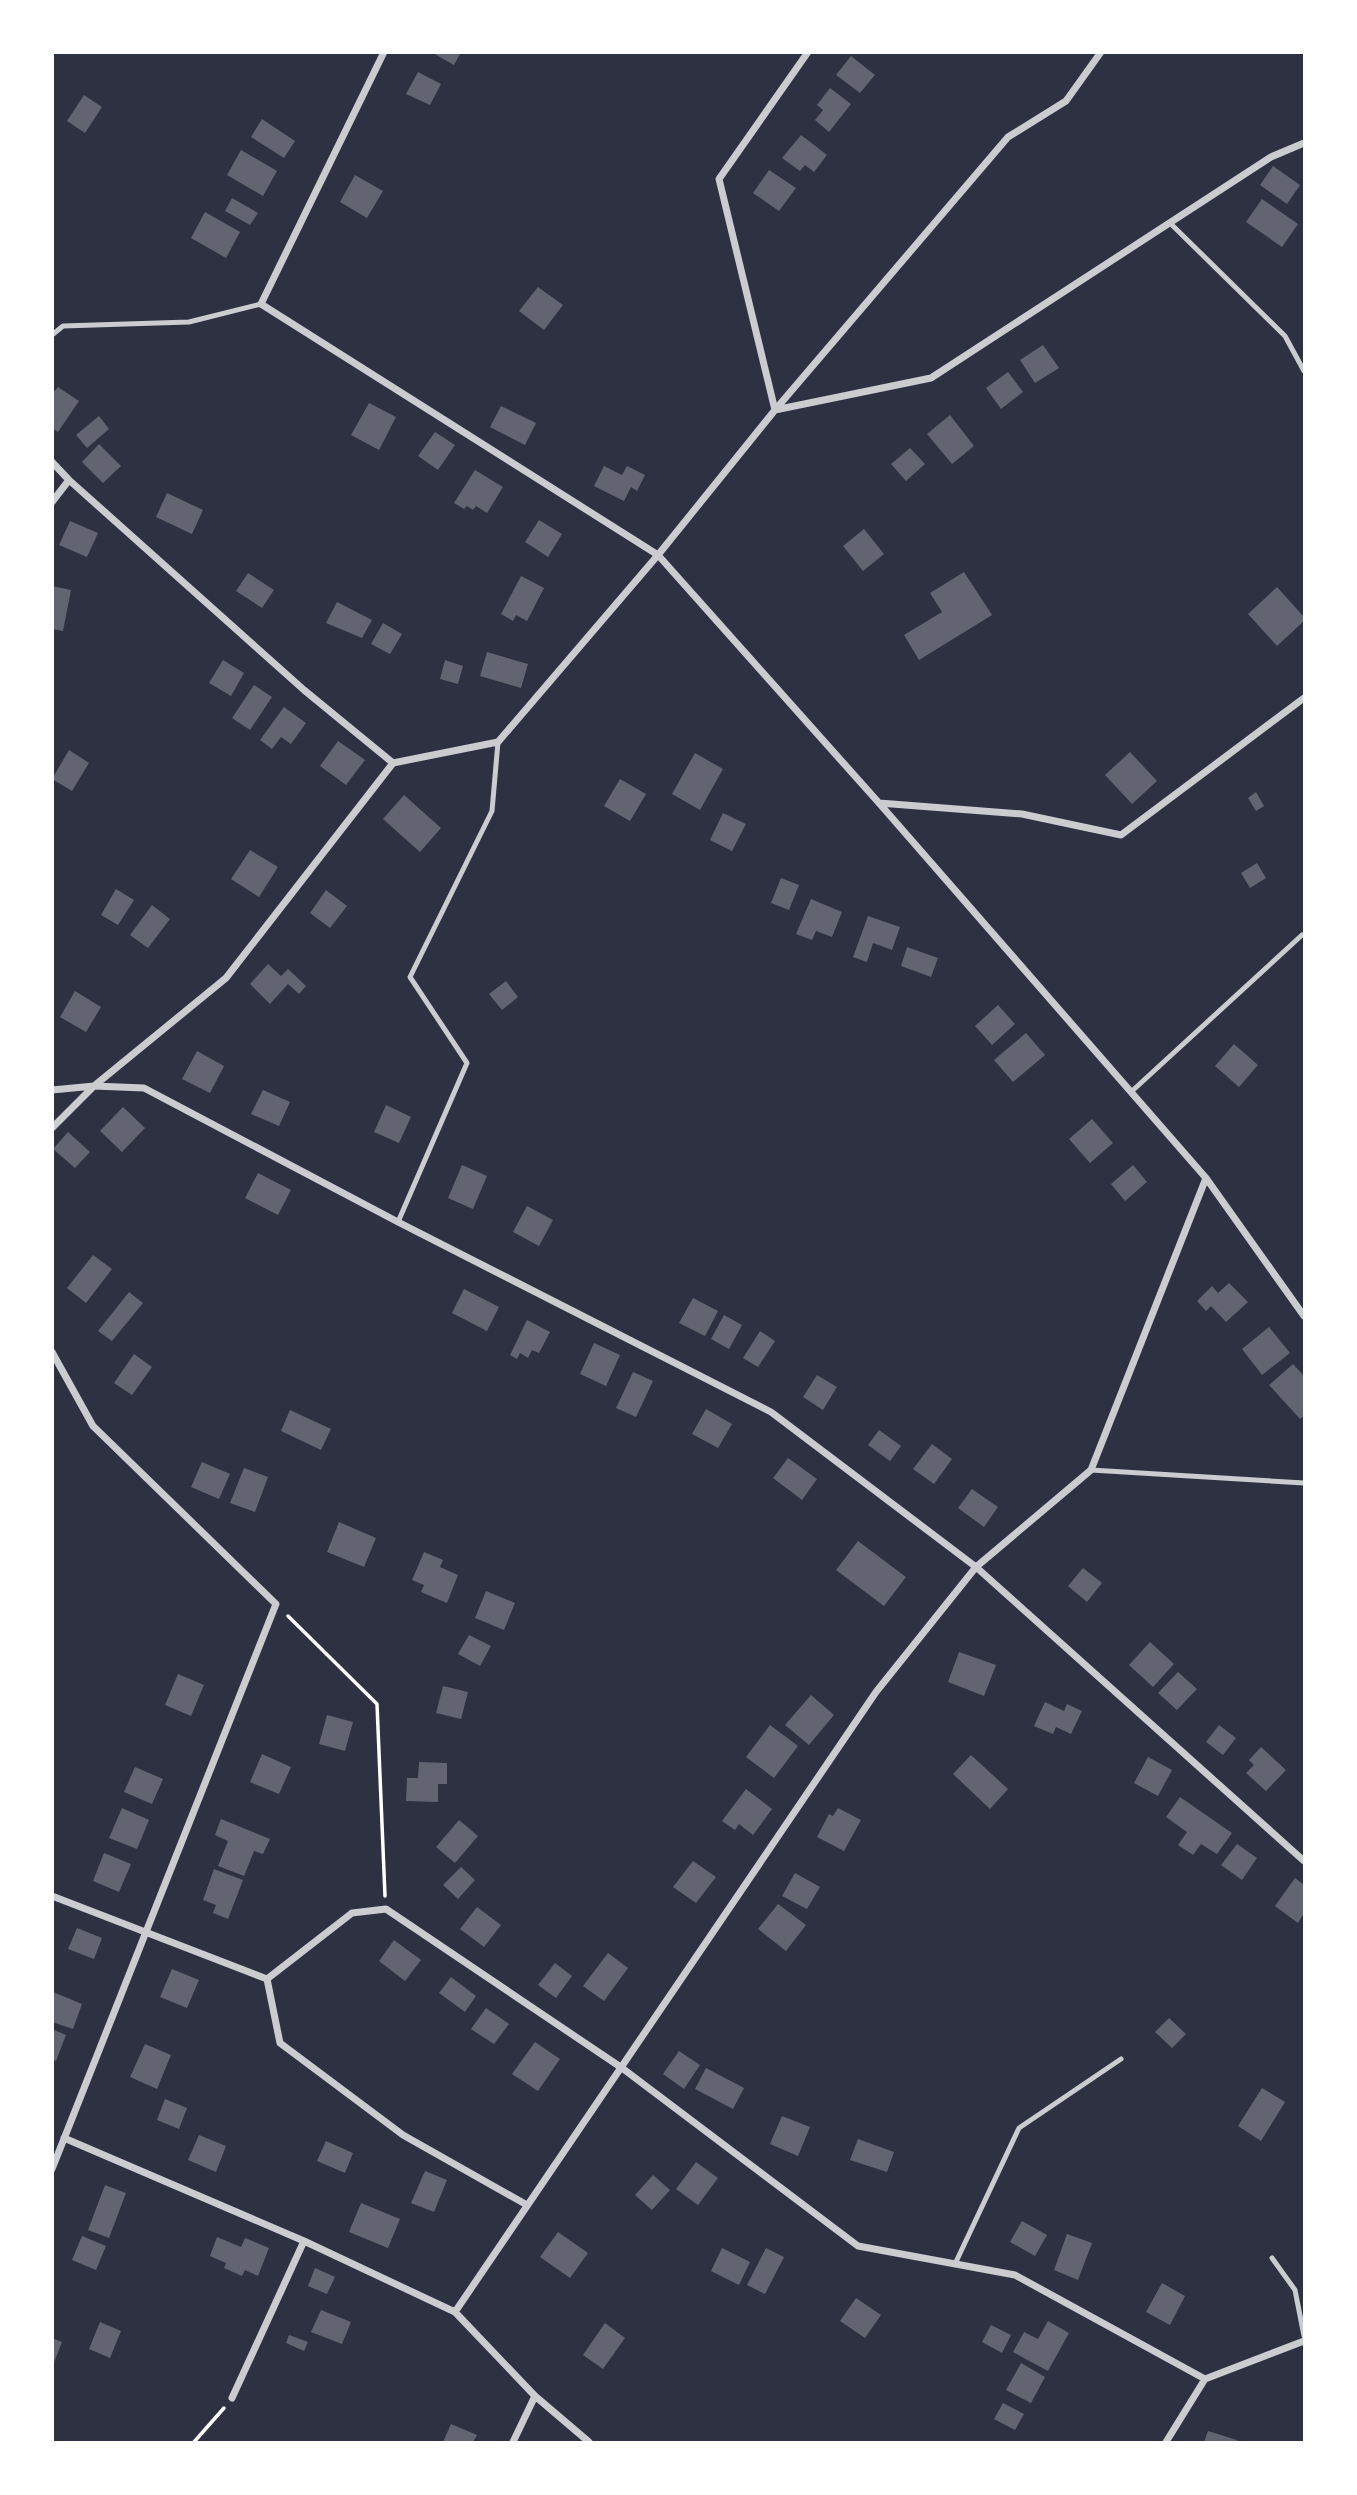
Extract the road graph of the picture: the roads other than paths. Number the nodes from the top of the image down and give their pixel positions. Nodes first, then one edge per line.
1 (384, 52) edge
2 (808, 52) edge
3 (1101, 52) edge
4 (1304, 143) edge
5 (1171, 224) junction
6 (261, 304) junction
7 (52, 335) edge
8 (1304, 371) edge
9 (775, 410) junction
10 (52, 462) edge
11 (69, 480) junction
12 (52, 502) edge
13 (658, 555) junction
14 (1304, 698) edge
15 (498, 742) junction
16 (393, 763) junction
17 (879, 803) junction
18 (1302, 935) dead end
19 (94, 1086) junction
20 (52, 1090) edge
21 (1132, 1092) junction
22 (52, 1128) edge
23 (1206, 1178) junction
24 (398, 1222) junction
25 (1304, 1316) edge
26 (52, 1352) edge
27 (1091, 1470) junction
28 (1304, 1483) edge
29 (976, 1567) junction
30 (1304, 1861) edge
31 (52, 1896) edge
32 (146, 1933) junction
33 (267, 1979) junction
34 (1121, 2059) dead end
35 (622, 2068) junction
36 (64, 2138) junction
37 (52, 2169) edge
38 (527, 2205) junction
39 (304, 2241) junction
40 (1272, 2258) dead end
41 (955, 2264) junction
42 (455, 2312) junction
43 (1304, 2336) edge
44 (1304, 2341) edge
45 (1205, 2379) junction
46 (535, 2396) junction
47 (232, 2398) road end
48 (513, 2442) edge
49 (589, 2442) edge
50 (1166, 2442) edge

1 - 6 street
2 - 9 street
3 - 9 street
4 - 5 street
5 - 8 lane
5 - 9 street
6 - 7 lane
6 - 13 street
9 - 13 street
10 - 11 street
11 - 12 street
11 - 16 street
13 - 15 street
13 - 17 street
14 - 17 street
15 - 16 street
15 - 24 lane
16 - 19 street
17 - 21 street
18 - 21 lane
19 - 20 street
19 - 22 street
19 - 24 street
21 - 23 street
23 - 25 street
23 - 27 street
24 - 29 street
26 - 32 street
27 - 28 lane
27 - 29 street
29 - 30 street
29 - 35 street
31 - 32 street
32 - 33 street
32 - 36 street
33 - 35 street
33 - 38 street
34 - 41 lane
35 - 38 street
35 - 41 street
36 - 37 street
36 - 39 street
38 - 42 street
39 - 42 street
39 - 47 street
40 - 43 lane
41 - 45 street
42 - 46 street
44 - 45 street
45 - 50 street
46 - 48 street
46 - 49 street

